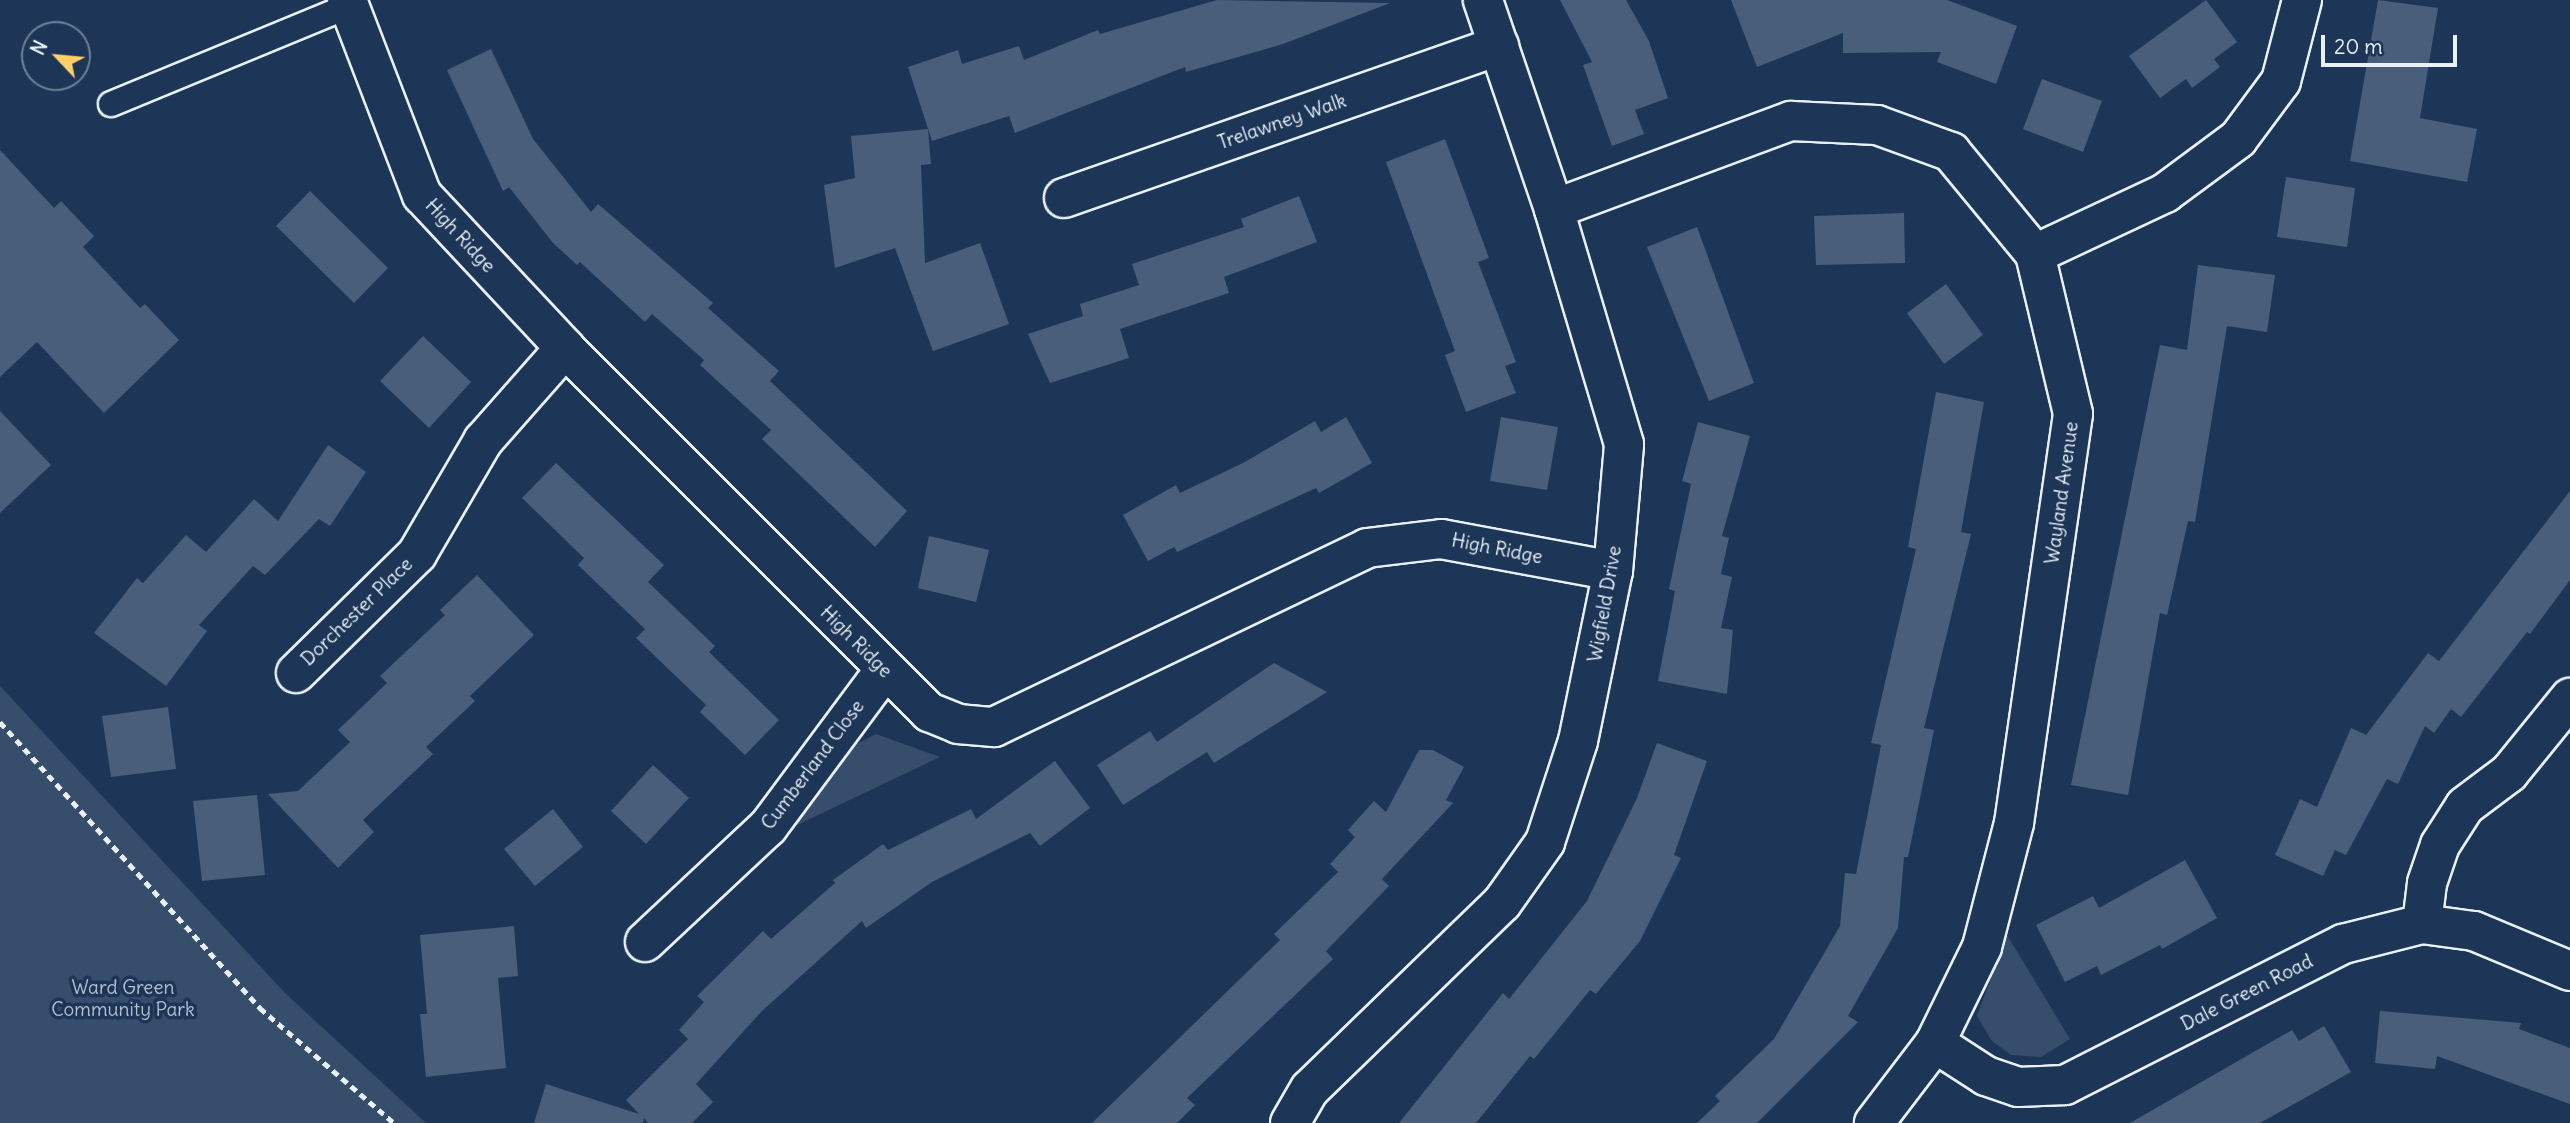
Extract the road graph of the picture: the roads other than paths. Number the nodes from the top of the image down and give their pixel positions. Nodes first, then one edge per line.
1 (1483, 0) edge
2 (2302, 0) edge
3 (348, 3) edge
4 (1499, 46) junction
5 (111, 104) dead end
6 (1063, 198) dead end
7 (1554, 209) junction
8 (2035, 254) junction
9 (565, 348) junction
10 (1613, 571) junction
11 (884, 671) junction
12 (296, 673) dead end
13 (2570, 698) edge
14 (2422, 924) junction
15 (645, 942) dead end
16 (2570, 971) edge
17 (1935, 1043) junction
18 (1290, 1123) edge
19 (1874, 1123) edge

1 - 4 street, Wigfield Drive
2 - 8 street
3 - 5 lane
3 - 9 street, High Ridge
4 - 6 street, Trelawney Walk
4 - 7 street, Wigfield Drive
7 - 8 street, Wayland Avenue
7 - 10 street, Wigfield Drive
8 - 17 street, Wayland Avenue
9 - 11 street, High Ridge
9 - 12 street, Dorchester Place
10 - 11 street, High Ridge
10 - 18 street, Wigfield Drive
11 - 15 street, Cumberland Close
13 - 14 street
14 - 16 street, Dale Green Road
14 - 17 street, Dale Green Road
17 - 19 street, Wayland Avenue

